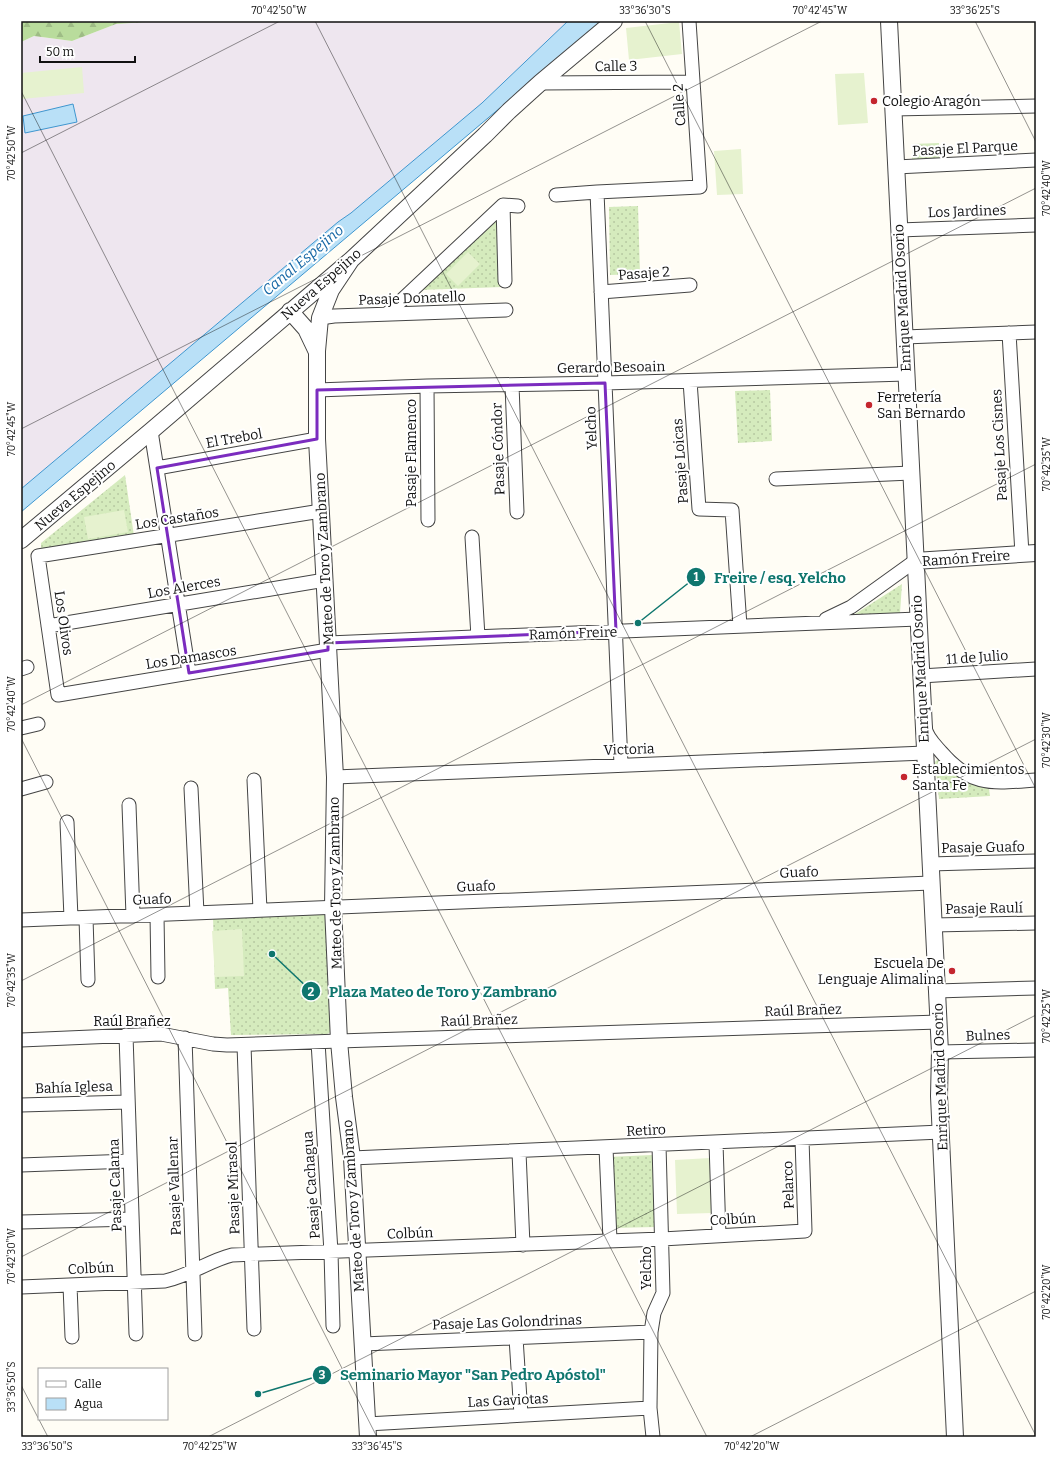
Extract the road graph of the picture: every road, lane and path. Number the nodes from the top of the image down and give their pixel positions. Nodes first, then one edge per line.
1 (614, 21) edge
2 (689, 21) edge
3 (889, 21) edge
4 (693, 82) junction
5 (540, 83) junction
6 (1036, 106) edge
7 (893, 109) junction
8 (1036, 160) edge
9 (896, 167) junction
10 (597, 192) junction
11 (556, 195) dead end
12 (503, 205) junction
13 (518, 206) dead end
14 (1036, 225) edge
15 (899, 230) junction
16 (350, 260) junction
17 (505, 281) dead end
18 (690, 285) dead end
19 (601, 292) junction
20 (293, 308) junction
21 (506, 310) dead end
22 (387, 314) junction
23 (320, 318) junction
24 (1036, 332) edge
25 (1009, 333) junction
26 (904, 337) junction
27 (317, 352) junction
28 (906, 374) junction
29 (690, 381) junction
30 (605, 383) junction
31 (512, 385) junction
32 (427, 386) junction
33 (317, 390) junction
34 (151, 431) junction
35 (318, 439) junction
36 (157, 468) junction
37 (911, 473) junction
38 (776, 479) dead end
39 (321, 511) junction
40 (517, 512) dead end
41 (428, 520) dead end
42 (168, 536) junction
43 (472, 537) dead end
44 (21, 540) edge
45 (1029, 554) edge
46 (38, 556) joint
47 (915, 561) junction
48 (325, 580) junction
49 (178, 605) junction
50 (918, 619) junction
51 (819, 622) junction
52 (48, 626) junction
53 (740, 626) junction
54 (616, 631) junction
55 (478, 637) junction
56 (328, 647) junction
57 (1036, 669) edge
58 (189, 673) junction
59 (921, 676) junction
60 (58, 695) joint
61 (923, 719) junction
62 (38, 724) dead end
63 (21, 728) edge
64 (925, 753) junction
65 (621, 765) junction
66 (335, 777) junction
67 (254, 780) dead end
68 (1036, 780) edge
69 (46, 782) dead end
70 (191, 788) dead end
71 (21, 789) edge
72 (129, 805) dead end
73 (67, 822) dead end
74 (1036, 861) edge
75 (930, 864) junction
76 (931, 883) junction
77 (333, 907) junction
78 (260, 910) junction
79 (197, 913) junction
80 (157, 915) junction
81 (134, 916) junction
82 (71, 918) junction
83 (86, 918) junction
84 (21, 920) edge
85 (1036, 923) edge
86 (933, 925) junction
87 (158, 977) dead end
88 (88, 980) dead end
89 (1036, 988) edge
90 (937, 991) junction
91 (938, 1022) junction
92 (126, 1035) junction
93 (185, 1038) junction
94 (21, 1040) edge
95 (339, 1041) junction
96 (318, 1042) junction
97 (244, 1045) junction
98 (1036, 1050) edge
99 (940, 1052) junction
100 (128, 1102) junction
101 (21, 1105) edge
102 (941, 1132) junction
103 (802, 1139) junction
104 (716, 1143) junction
105 (659, 1145) junction
106 (606, 1148) junction
107 (519, 1152) junction
108 (352, 1158) junction
109 (130, 1161) junction
110 (21, 1165) edge
111 (132, 1219) junction
112 (21, 1222) edge
113 (805, 1231) joint
114 (719, 1236) junction
115 (662, 1239) junction
116 (610, 1240) junction
117 (523, 1245) junction
118 (358, 1251) junction
119 (331, 1252) junction
120 (251, 1254) junction
121 (193, 1271) junction
122 (134, 1282) junction
123 (70, 1285) junction
124 (21, 1287) edge
125 (333, 1326) dead end
126 (254, 1330) dead end
127 (652, 1332) junction
128 (136, 1334) dead end
129 (195, 1334) dead end
130 (72, 1337) dead end
131 (516, 1338) junction
132 (363, 1344) junction
133 (650, 1408) junction
134 (521, 1415) junction
135 (368, 1431) edge
136 (653, 1437) edge
137 (955, 1437) edge

1 - 5 street, Nueva Espejino
2 - 4 street, Calle 2
3 - 7 street, Enrique Madrid Osorio
4 - 5 street, Calle 3
4 - 10 street, Calle 2
5 - 16 street, Nueva Espejino
6 - 7 street
7 - 9 street, Enrique Madrid Osorio
8 - 9 street, Pasaje El Parque
9 - 15 street, Enrique Madrid Osorio
10 - 11 street
10 - 19 street, Yelcho
12 - 13 street
12 - 17 street
12 - 22 street
14 - 15 street, Los Jardines
15 - 26 street, Enrique Madrid Osorio
16 - 20 street, Nueva Espejino
16 - 23 street, Mateo de Toro y Zambrano
18 - 19 street, Pasaje 2
19 - 30 street, Yelcho
20 - 23 street
20 - 27 street, Mateo de Toro y Zambrano
20 - 34 street, Nueva Espejino
21 - 22 street, Pasaje Donatello
22 - 23 street, Pasaje Donatello
23 - 27 street, Mateo de Toro y Zambrano
24 - 25 street
25 - 26 street
25 - 45 street, Pasaje Los Cisnes
26 - 28 street, Enrique Madrid Osorio
27 - 33 street, Mateo de Toro y Zambrano
28 - 29 street, Gerardo Besoain
28 - 37 street, Enrique Madrid Osorio
29 - 30 street, Gerardo Besoain
29 - 53 street, Pasaje Loicas
30 - 31 street, Gerardo Besoain
30 - 54 street, Yelcho
31 - 32 street, Gerardo Besoain
31 - 40 street, Pasaje Cóndor
32 - 33 street, Gerardo Besoain
32 - 41 street, Pasaje Flamenco
33 - 35 street, Mateo de Toro y Zambrano
34 - 36 street
34 - 44 street, Nueva Espejino
35 - 36 street, El Trebol
35 - 39 street, Mateo de Toro y Zambrano
36 - 42 street
37 - 38 street
37 - 47 street, Enrique Madrid Osorio
39 - 42 street, Los Castaños
39 - 48 street, Mateo de Toro y Zambrano
42 - 46 street, Los Castaños
42 - 49 street
43 - 55 street
45 - 47 street, Ramón Freire
46 - 52 street, Los Olivos
47 - 50 street, Enrique Madrid Osorio
47 - 51 street, Ramón Freire
48 - 49 street, Los Alerces
48 - 56 street, Mateo de Toro y Zambrano
49 - 52 street, Los Alerces
49 - 58 street
50 - 51 street, Ramón Freire
50 - 59 street, Enrique Madrid Osorio
51 - 53 street, Ramón Freire
52 - 60 street, Los Olivos
53 - 54 street, Ramón Freire
54 - 55 street, Ramón Freire
54 - 65 street, Yelcho
55 - 56 street, Ramón Freire
56 - 58 street, Los Damascos
56 - 66 street, Mateo de Toro y Zambrano
57 - 59 street, 11 de Julio
58 - 60 street, Los Damascos
59 - 61 street, Enrique Madrid Osorio
61 - 64 street, Enrique Madrid Osorio
61 - 68 street
62 - 63 street
64 - 65 street, Victoria
64 - 75 street, Enrique Madrid Osorio
65 - 66 street, Victoria
66 - 77 street, Mateo de Toro y Zambrano
67 - 78 street
69 - 71 street
70 - 79 street
72 - 81 street
73 - 82 street
74 - 75 street, Pasaje Guafo
75 - 76 street, Enrique Madrid Osorio
76 - 77 street, Guafo
76 - 86 street, Enrique Madrid Osorio
77 - 78 street, Guafo
77 - 95 street, Mateo de Toro y Zambrano
78 - 79 street, Guafo
79 - 80 street, Guafo
80 - 81 street, Guafo
80 - 87 street
81 - 83 street, Guafo
82 - 83 street, Guafo
82 - 84 street, Guafo
83 - 88 street
85 - 86 street, Pasaje Raulí
86 - 90 street, Enrique Madrid Osorio
89 - 90 street
90 - 91 street, Enrique Madrid Osorio
91 - 95 street, Raúl Brañez
91 - 99 street, Enrique Madrid Osorio
92 - 93 street, Raúl Brañez
92 - 94 street, Raúl Brañez
92 - 100 street, Pasaje Calama
93 - 97 street, Raúl Brañez
93 - 121 street, Pasaje Vallenar
95 - 96 street, Raúl Brañez
95 - 108 street, Mateo de Toro y Zambrano
96 - 97 street, Raúl Brañez
96 - 119 street, Pasaje Cachagua
97 - 120 street, Pasaje Mirasol
98 - 99 street, Bulnes
99 - 102 street, Enrique Madrid Osorio
100 - 101 street, Bahía Iglesa
100 - 109 street, Pasaje Calama
102 - 103 street, Retiro
102 - 137 street, Enrique Madrid Osorio
103 - 104 street, Retiro
103 - 113 street, Pelarco
104 - 105 street, Retiro
104 - 114 street
105 - 106 street, Retiro
105 - 115 street, Yelcho
106 - 107 street, Retiro
106 - 116 street
107 - 108 street, Retiro
107 - 117 street
108 - 118 street, Mateo de Toro y Zambrano
109 - 110 street
109 - 111 street, Pasaje Calama
111 - 112 street
111 - 122 street, Pasaje Calama
113 - 114 street, Colbún
114 - 115 street, Colbún
115 - 116 street, Colbún
115 - 127 street, Yelcho
116 - 117 street, Colbún
117 - 118 street, Colbún
118 - 119 street, Colbún
118 - 132 street, Mateo de Toro y Zambrano
119 - 120 street, Colbún
119 - 125 street, Pasaje Cachagua
120 - 121 street, Colbún
120 - 126 street, Pasaje Mirasol
121 - 122 street, Colbún
121 - 129 street, Pasaje Vallenar
122 - 123 street, Colbún
122 - 128 street, Pasaje Calama
123 - 124 street, Colbún
123 - 130 street
127 - 131 street, Pasaje Las Golondrinas
127 - 133 street, Yelcho
131 - 132 street, Pasaje Las Golondrinas
131 - 134 street
132 - 135 street, Mateo de Toro y Zambrano
133 - 134 street, Las Gaviotas
133 - 136 street, Yelcho
134 - 135 street, Las Gaviotas

